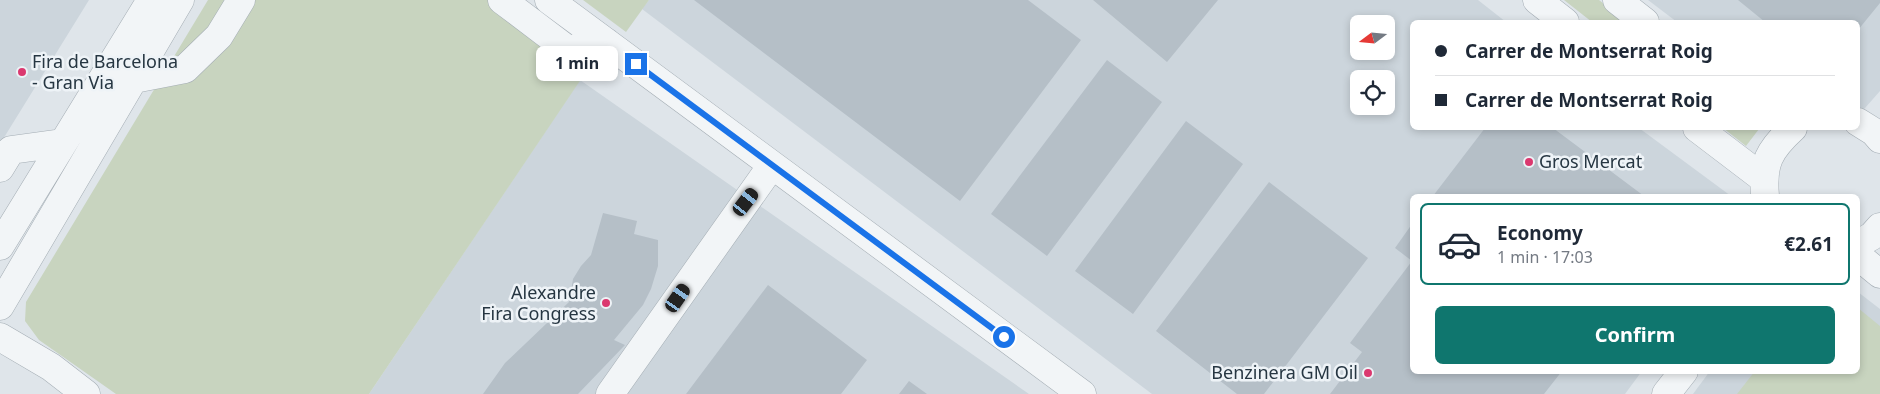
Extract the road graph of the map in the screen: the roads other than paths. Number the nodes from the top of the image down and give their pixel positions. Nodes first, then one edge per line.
1 (151, 0) edge
2 (180, 0) edge
3 (241, 0) edge
4 (502, 0) edge
5 (549, 0) edge
6 (1537, 0) edge
7 (1617, 0) edge
8 (1563, 20) edge
9 (1642, 20) edge
10 (606, 42) junction
11 (134, 79) junction
12 (1699, 130) edge
13 (1790, 130) edge
14 (62, 143) junction
15 (772, 165) junction
16 (0, 168) edge
17 (1764, 188) edge
18 (1880, 228) edge
19 (1860, 243) edge
20 (0, 246) edge
21 (1860, 258) edge
22 (1880, 274) edge
23 (0, 306) edge
24 (0, 337) edge
25 (1682, 374) edge
26 (86, 394) edge
27 (610, 394) edge
28 (1082, 394) edge
29 (1666, 394) edge

1 - 14 street
2 - 11 street
3 - 11 street
4 - 10 street
5 - 10 street
6 - 8 street
7 - 9 street
10 - 15 street
11 - 23 street
12 - 17 street
13 - 17 street
14 - 16 street
14 - 20 street
15 - 27 street
15 - 28 street
18 - 19 street
21 - 22 street
24 - 26 street
25 - 29 street

